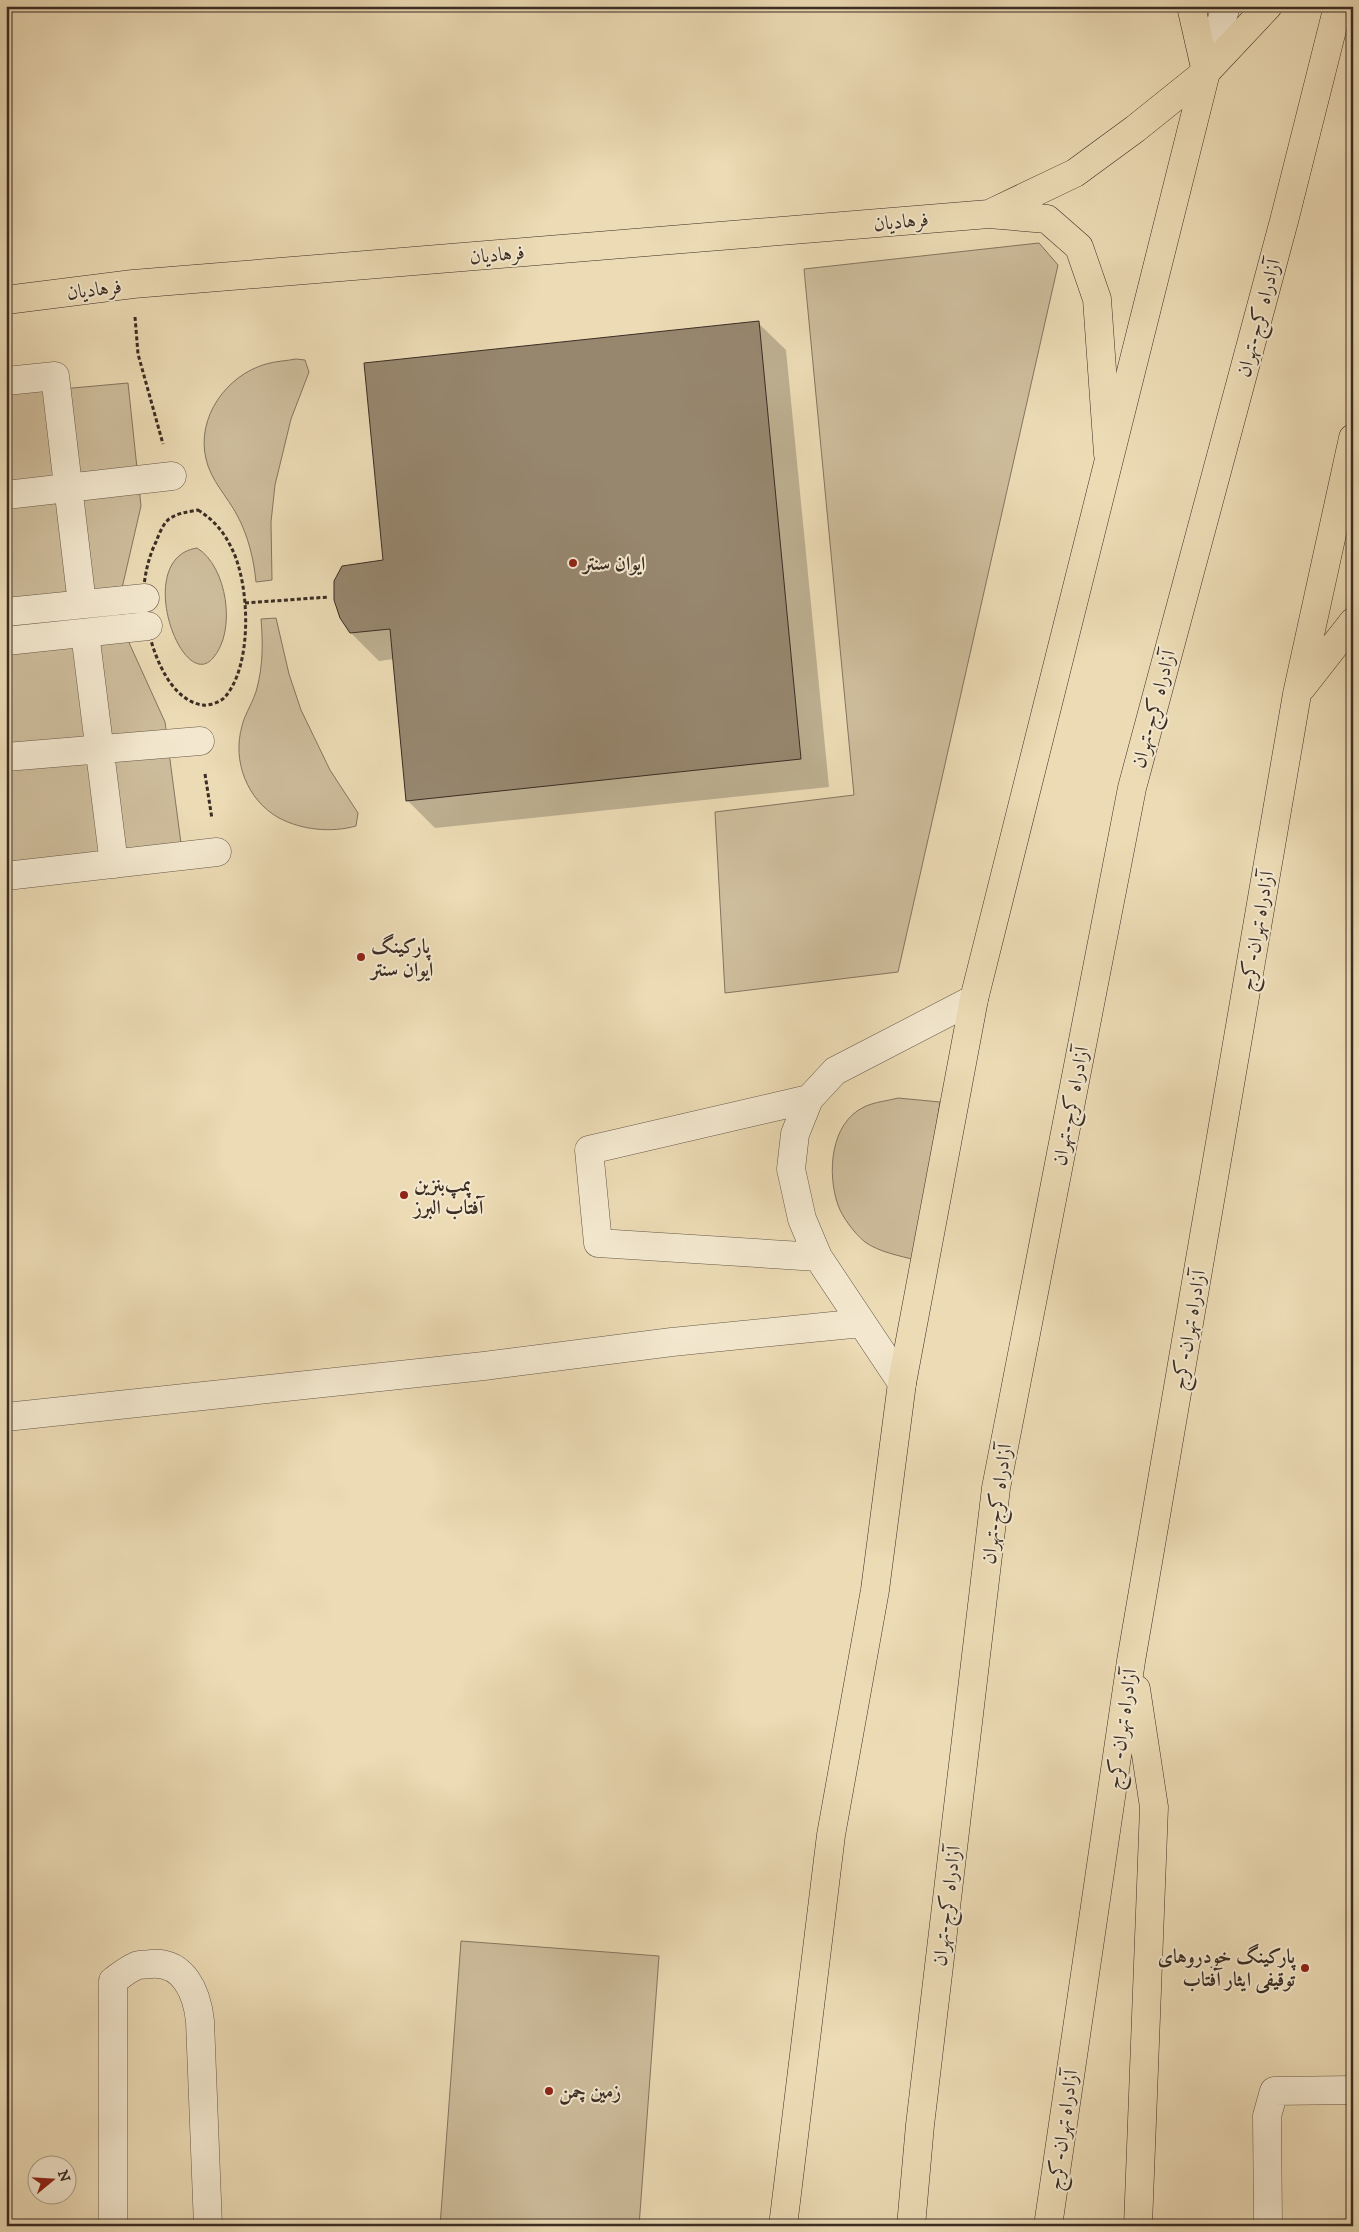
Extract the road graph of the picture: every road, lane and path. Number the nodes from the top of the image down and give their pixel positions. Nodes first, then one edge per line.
1 (1191, 6) edge
2 (1226, 6) edge
3 (1268, 6) edge
4 (1338, 6) edge
5 (1206, 72) junction
6 (989, 214) junction
7 (133, 284) junction
8 (6, 300) edge
9 (6, 381) edge
10 (1353, 438) edge
11 (1108, 457) junction
12 (172, 476) joint
13 (68, 488) junction
14 (6, 495) edge
15 (330, 597) dead end
16 (145, 598) junction
17 (245, 603) junction
18 (82, 604) junction
19 (6, 612) edge
20 (1353, 622) edge
21 (148, 626) junction
22 (84, 633) junction
23 (6, 641) edge
24 (1297, 694) junction
25 (200, 741) joint
26 (99, 749) junction
27 (6, 757) edge
28 (217, 852) joint
29 (114, 864) junction
30 (6, 876) edge
31 (974, 999) junction
32 (810, 1099) junction
33 (818, 1257) junction
34 (862, 1323) junction
35 (902, 1383) junction
36 (6, 1417) edge
37 (1131, 1661) junction
38 (1353, 2090) edge
39 (114, 2226) edge
40 (208, 2226) edge
41 (782, 2226) edge
42 (911, 2226) edge
43 (1048, 2226) edge
44 (1138, 2226) edge
45 (1268, 2226) edge

1 - 5 main road
2 - 5 street
3 - 5 main road
4 - 42 main road, آزادراه کرج-تهران
5 - 6 main road
5 - 11 main road
6 - 7 main road, فرهادیان
6 - 11 main road
7 - 8 main road, فرهادیان
7 - 12 path
9 - 13 street
10 - 24 main road, آزادراه تهران-کرج
11 - 31 main road
12 - 13 street
13 - 14 street
13 - 18 street
15 - 17 path
16 - 17 path
16 - 18 street
16 - 21 path
17 - 21 path
18 - 19 street
20 - 24 main road
21 - 22 street
22 - 23 street
22 - 26 street
24 - 37 main road, آزادراه تهران-کرج
25 - 26 street
25 - 28 path
26 - 27 street
26 - 29 street
28 - 29 street
29 - 30 street
31 - 32 street
31 - 35 main road
32 - 33 street
32 - 33 street
33 - 34 street
34 - 35 street
34 - 36 street
35 - 41 main road
37 - 43 main road, آزادراه تهران-کرج
37 - 44 main road
38 - 45 street
39 - 40 street

